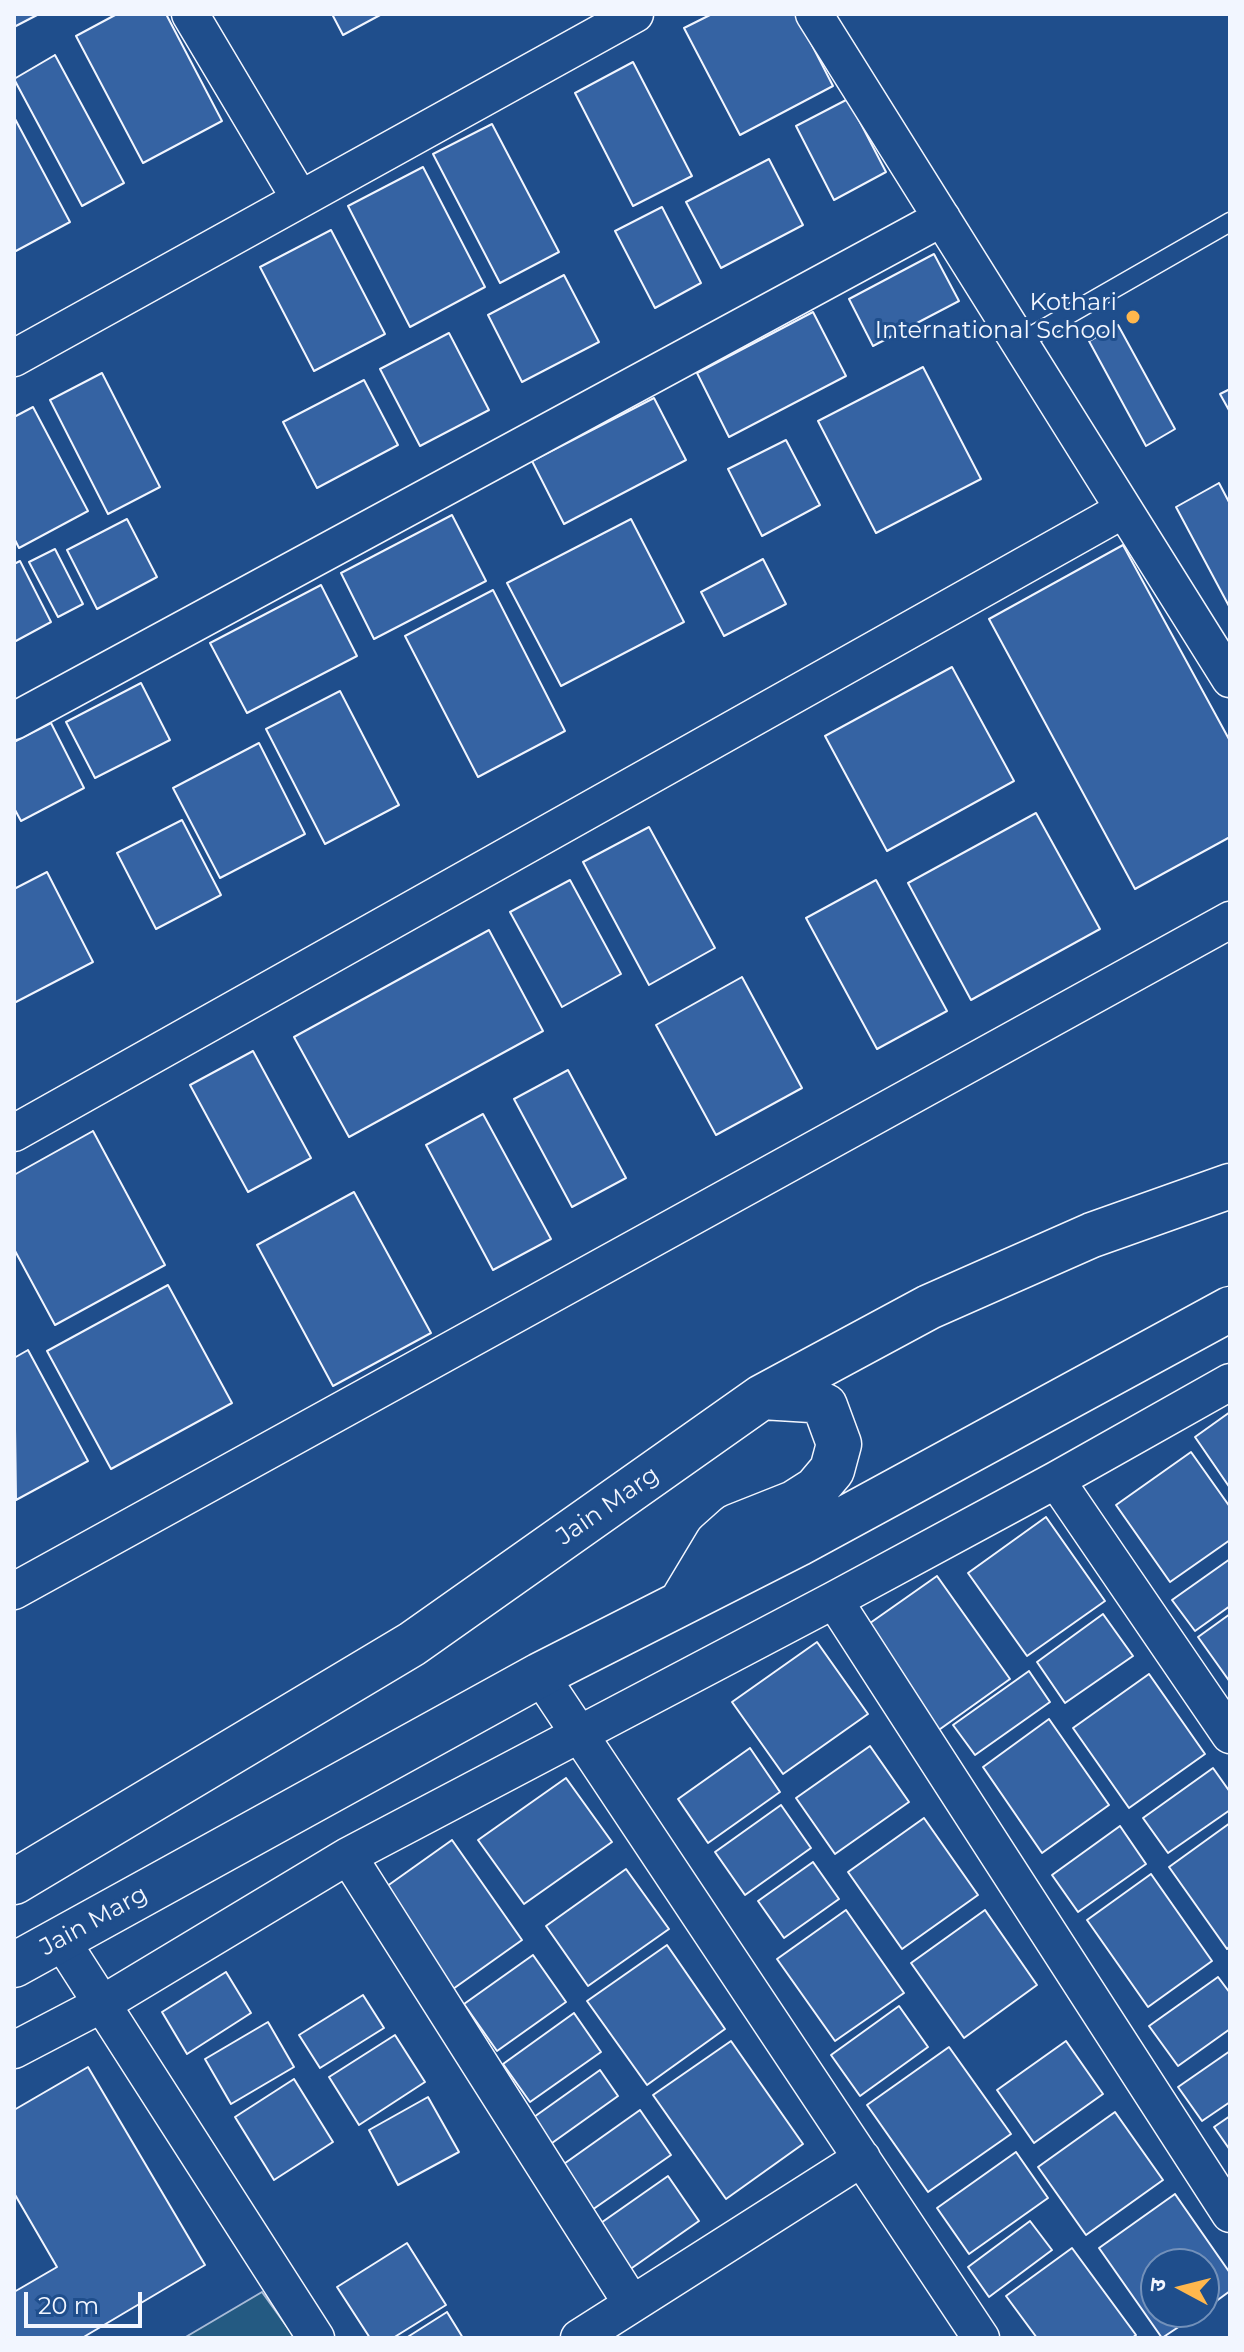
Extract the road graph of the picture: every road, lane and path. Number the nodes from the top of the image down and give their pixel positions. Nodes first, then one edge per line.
1 (190, 14) edge
2 (635, 14) edge
3 (814, 14) edge
4 (300, 199) junction
5 (942, 218) junction
6 (1230, 222) edge
7 (1019, 343) junction
8 (14, 358) edge
9 (1123, 510) junction
10 (1230, 679) edge
11 (14, 721) edge
12 (1230, 920) edge
13 (14, 1133) edge
14 (1230, 1186) edge
15 (1230, 1309) edge
16 (1230, 1382) edge
17 (762, 1397) junction
18 (1056, 1480) junction
19 (14, 1591) edge
20 (834, 1600) junction
21 (681, 1603) junction
22 (540, 1675) junction
23 (580, 1735) junction
24 (1230, 1735) edge
25 (348, 1856) junction
26 (14, 1882) edge
27 (61, 1940) junction
28 (14, 1965) edge
29 (102, 2004) junction
30 (14, 2050) edge
31 (862, 2158) junction
32 (1230, 2214) edge
33 (632, 2304) junction
34 (316, 2338) edge
35 (579, 2338) edge
36 (981, 2338) edge

1 - 4 street
2 - 4 street
3 - 5 street
4 - 8 street
5 - 7 street
5 - 11 street
6 - 7 lane
7 - 9 street
9 - 10 street
9 - 13 street
12 - 19 street
14 - 17 street, Jain Marg
15 - 21 street, Jain Marg
16 - 18 street
17 - 21 street
17 - 26 street, Jain Marg
18 - 20 street
18 - 24 street
20 - 23 street
20 - 32 street
21 - 22 street, Jain Marg
22 - 23 street
22 - 27 street, Jain Marg
23 - 25 street
23 - 31 street
25 - 29 street
25 - 33 street
27 - 28 street, Jain Marg
27 - 29 street
29 - 30 street
29 - 34 street
31 - 33 street
31 - 36 street
33 - 35 street

